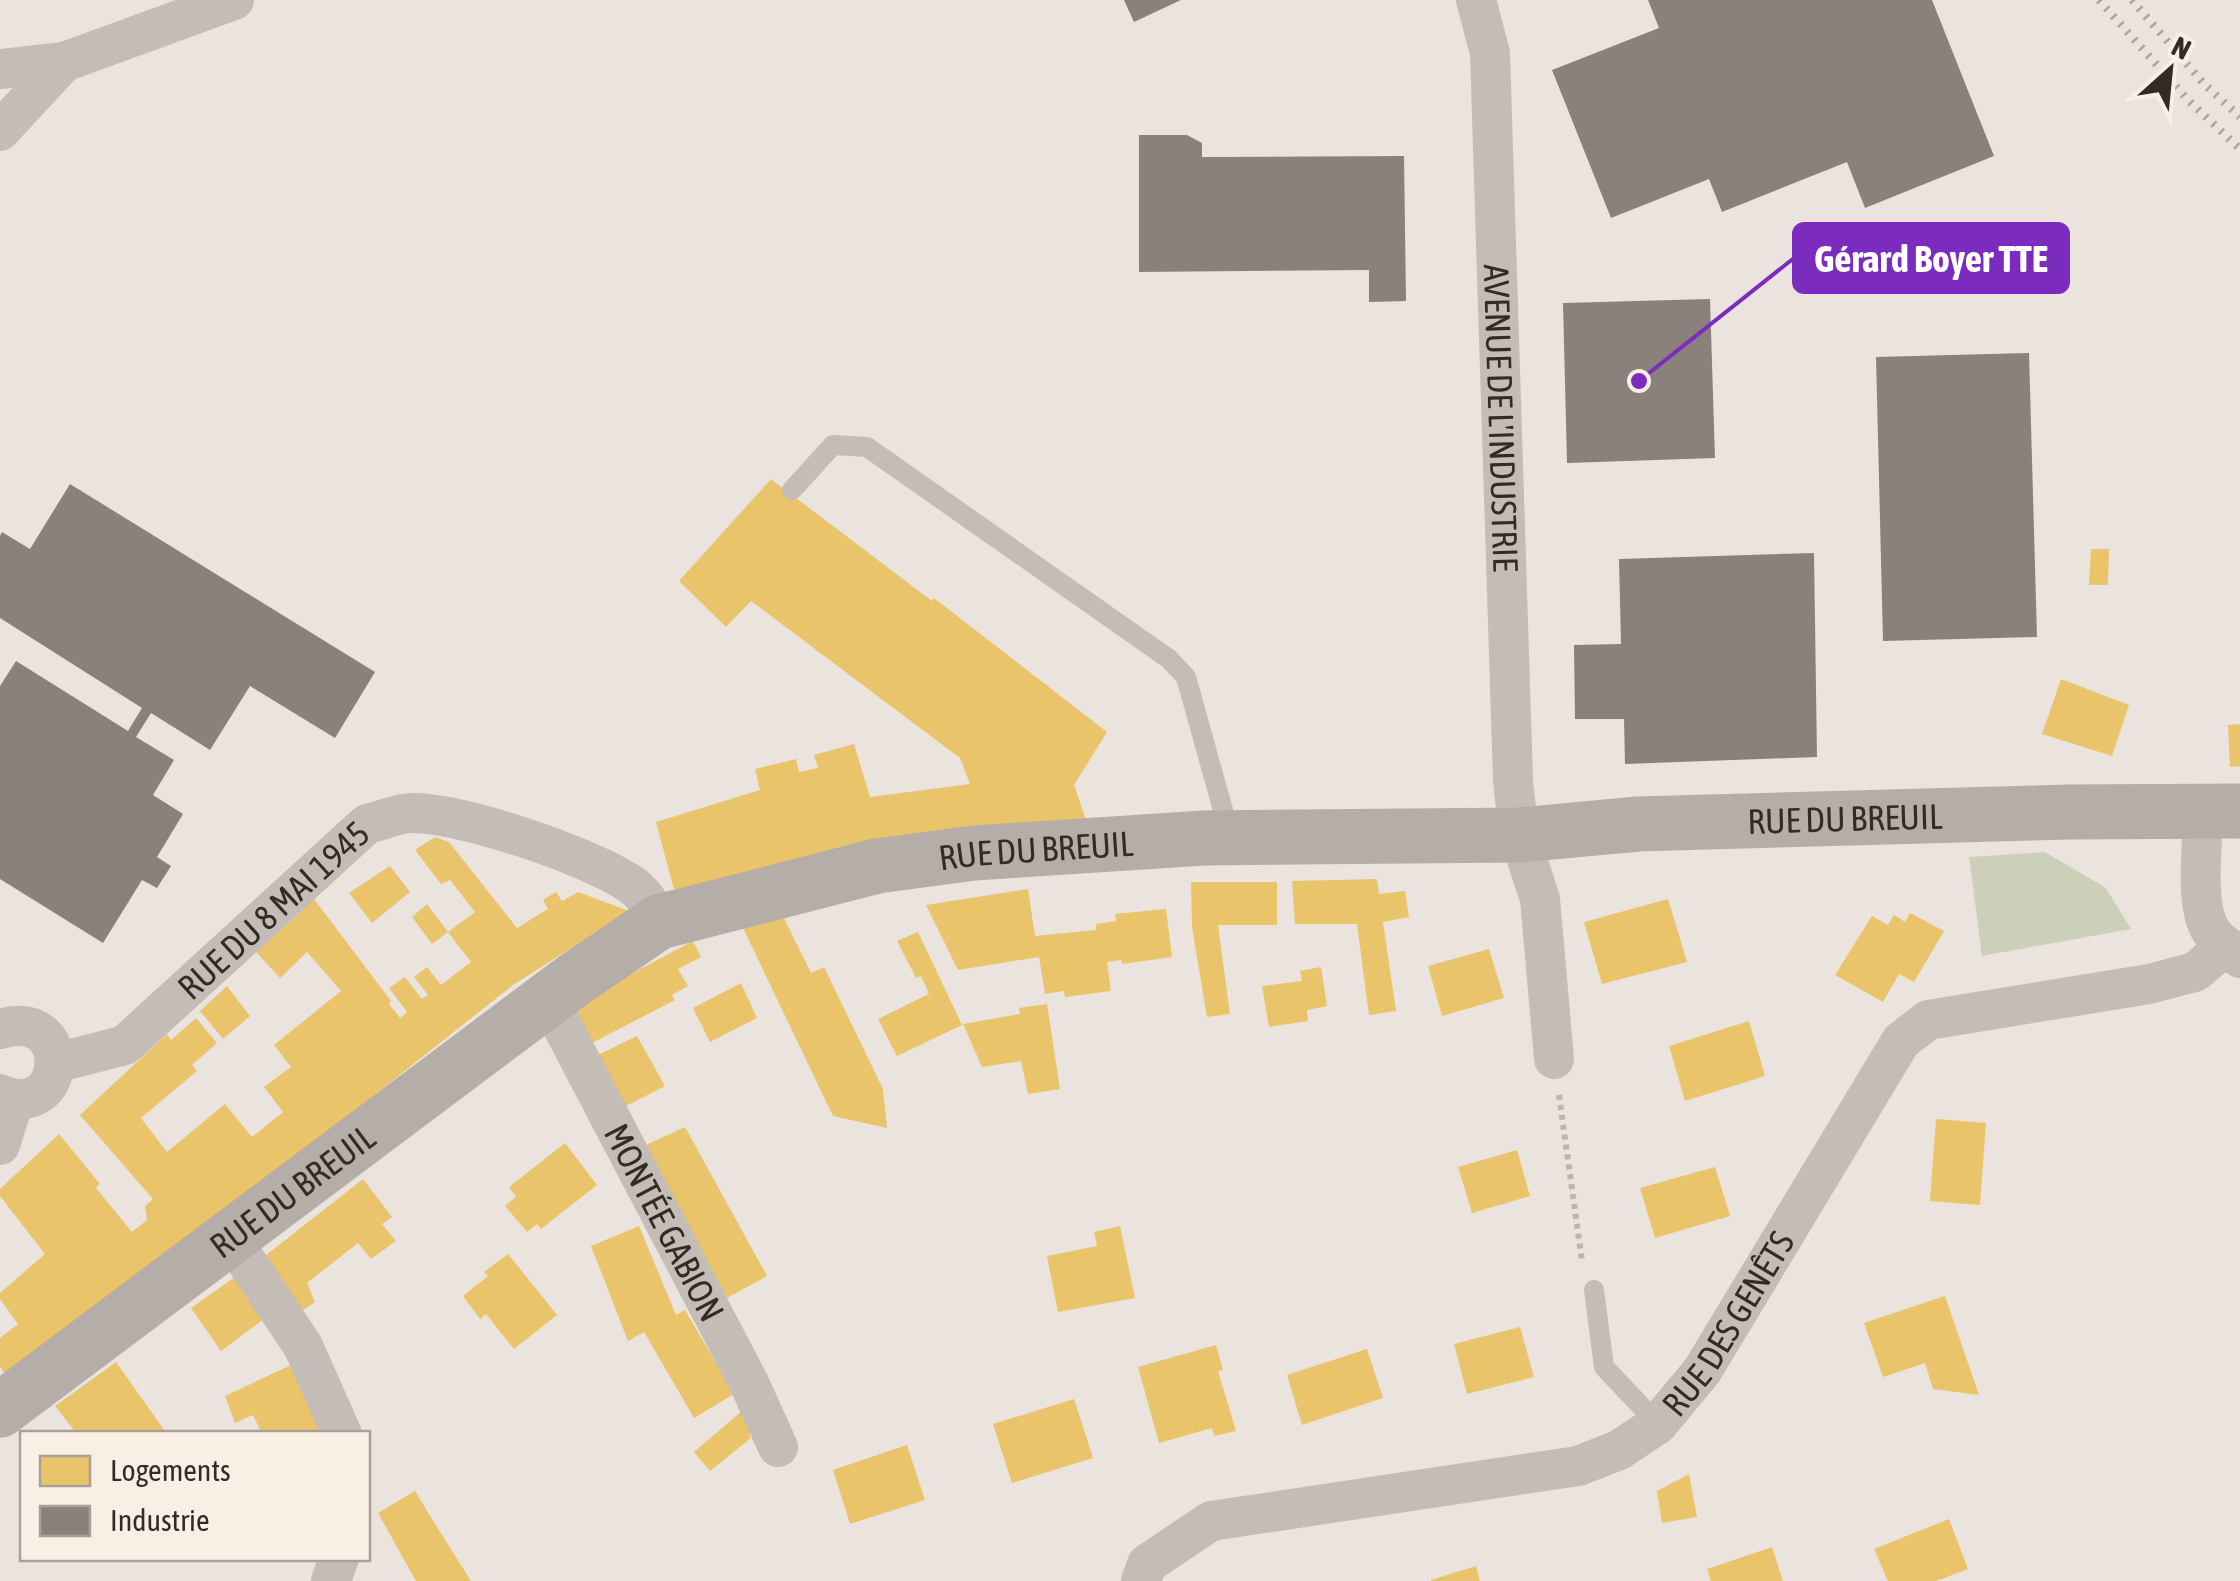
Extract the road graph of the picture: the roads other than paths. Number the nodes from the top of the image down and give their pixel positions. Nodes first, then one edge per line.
1 (234, 0) edge
2 (1476, 0) edge
3 (64, 62) junction
4 (0, 69) edge
5 (0, 131) edge
6 (792, 490) dead end
7 (2221, 812) edge
8 (1519, 835) junction
9 (1226, 838) junction
10 (660, 922) junction
11 (2233, 952) edge
12 (548, 999) junction
13 (0, 1029) edge
14 (1554, 1059) road end
15 (56, 1063) junction
16 (7, 1097) edge
17 (0, 1144) edge
18 (230, 1237) junction
19 (1594, 1290) road end
20 (0, 1410) edge
21 (1658, 1424) junction
22 (341, 1431) edge
23 (778, 1447) dead end
24 (1140, 1581) edge

1 - 3 street
2 - 8 street, AVENUE DE L'INDUSTRIE
3 - 4 street
3 - 5 street
6 - 9 lane
7 - 8 street, RUE DU BREUIL
7 - 11 street
8 - 9 street, RUE DU BREUIL
8 - 14 street, AVENUE DE L'INDUSTRIE
9 - 10 street, RUE DU BREUIL
10 - 12 street, RUE DU BREUIL
10 - 15 street, RUE DU 8 MAI 1945
11 - 21 street, RUE DES GENÊTS
12 - 18 street, RUE DU BREUIL
12 - 23 street, MONTÉE GABION
13 - 15 street
15 - 16 street
16 - 17 street
18 - 20 street, RUE DU BREUIL
18 - 22 street
19 - 21 lane
21 - 24 street, RUE DES GENÊTS

